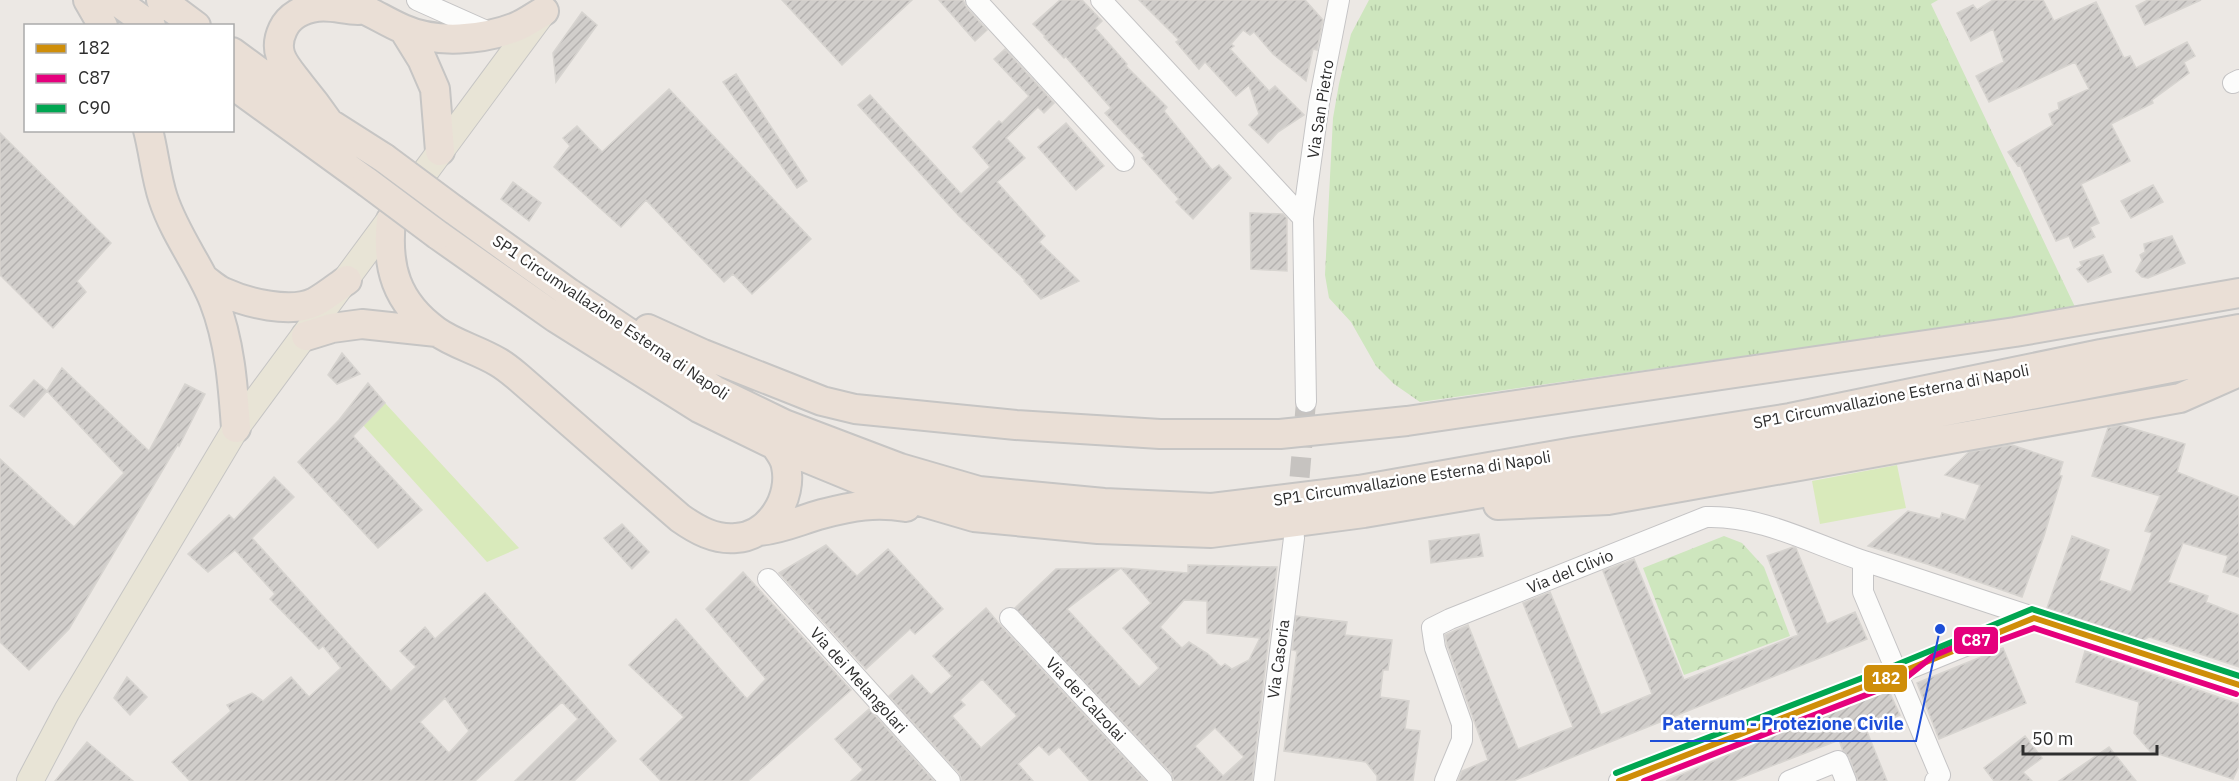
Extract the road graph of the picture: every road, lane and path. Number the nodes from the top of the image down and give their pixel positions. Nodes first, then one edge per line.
1 (88, 0) edge
2 (115, 0) edge
3 (161, 0) edge
4 (340, 0) edge
5 (417, 0) edge
6 (976, 0) edge
7 (1101, 0) edge
8 (1339, 0) edge
9 (548, 5) edge
10 (366, 10) junction
11 (103, 24) edge
12 (148, 24) edge
13 (193, 24) edge
14 (404, 30) junction
15 (493, 34) junction
16 (234, 54) edge
17 (234, 85) edge
18 (234, 103) edge
19 (326, 136) junction
20 (155, 138) edge
21 (440, 151) junction
22 (1124, 161) dead end
23 (1303, 218) junction
24 (391, 220) junction
25 (204, 279) junction
26 (347, 280) junction
27 (569, 293) junction
28 (2239, 293) edge
29 (2239, 328) edge
30 (437, 332) junction
31 (306, 336) junction
32 (2239, 355) edge
33 (2239, 372) edge
34 (1306, 402) tunnel mouth
35 (236, 428) junction
36 (775, 445) junction
37 (1695, 445) junction
38 (1430, 502) junction
39 (942, 508) junction
40 (759, 531) junction
41 (1294, 538) dead end
42 (1863, 561) junction
43 (768, 579) dead end
44 (1010, 618) dead end
45 (2034, 618) junction
46 (1899, 673) junction
47 (2239, 685) edge
48 (30, 781) edge
49 (950, 781) edge
50 (1162, 781) edge
51 (1264, 781) edge
52 (1445, 781) edge
53 (1619, 781) edge
54 (1789, 781) edge
55 (1846, 781) edge
56 (1935, 781) edge

1 - 11 highway
2 - 12 highway
3 - 13 highway
4 - 10 highway
5 - 15 street
6 - 22 street
7 - 23 street
8 - 23 street, Via San Pietro
9 - 15 highway
9 - 21 main road
10 - 14 highway
10 - 19 highway
14 - 15 highway
14 - 21 highway
16 - 19 highway, SP1 Circumvallazione Esterna di Napoli
17 - 19 highway, SP1 Circumvallazione Esterna di Napoli
18 - 19 highway
19 - 27 highway, SP1 Circumvallazione Esterna di Napoli, bridge
19 - 36 highway, SP1 Circumvallazione Esterna di Napoli, bridge
20 - 25 highway
21 - 24 main road
23 - 34 street
24 - 26 main road
24 - 30 highway
25 - 26 highway
25 - 35 highway
26 - 31 main road
27 - 28 highway
27 - 37 highway, SP1 Circumvallazione Esterna di Napoli
29 - 37 highway, SP1 Circumvallazione Esterna di Napoli
30 - 31 highway
30 - 40 highway
31 - 35 main road
32 - 37 highway, SP1 Circumvallazione Esterna di Napoli
33 - 38 highway
35 - 48 main road
36 - 39 highway, SP1 Circumvallazione Esterna di Napoli
36 - 40 highway
37 - 38 highway, SP1 Circumvallazione Esterna di Napoli
38 - 39 highway, SP1 Circumvallazione Esterna di Napoli
39 - 40 highway
41 - 51 street, Via Casoria
42 - 45 street, Via del Clivio
42 - 46 street
42 - 52 street, Via del Clivio
43 - 49 street, Via dei Melangolari
44 - 50 street, Via dei Calzolai
45 - 46 street
45 - 47 street, Via del Clivio
46 - 53 street
46 - 56 street
54 - 55 street

